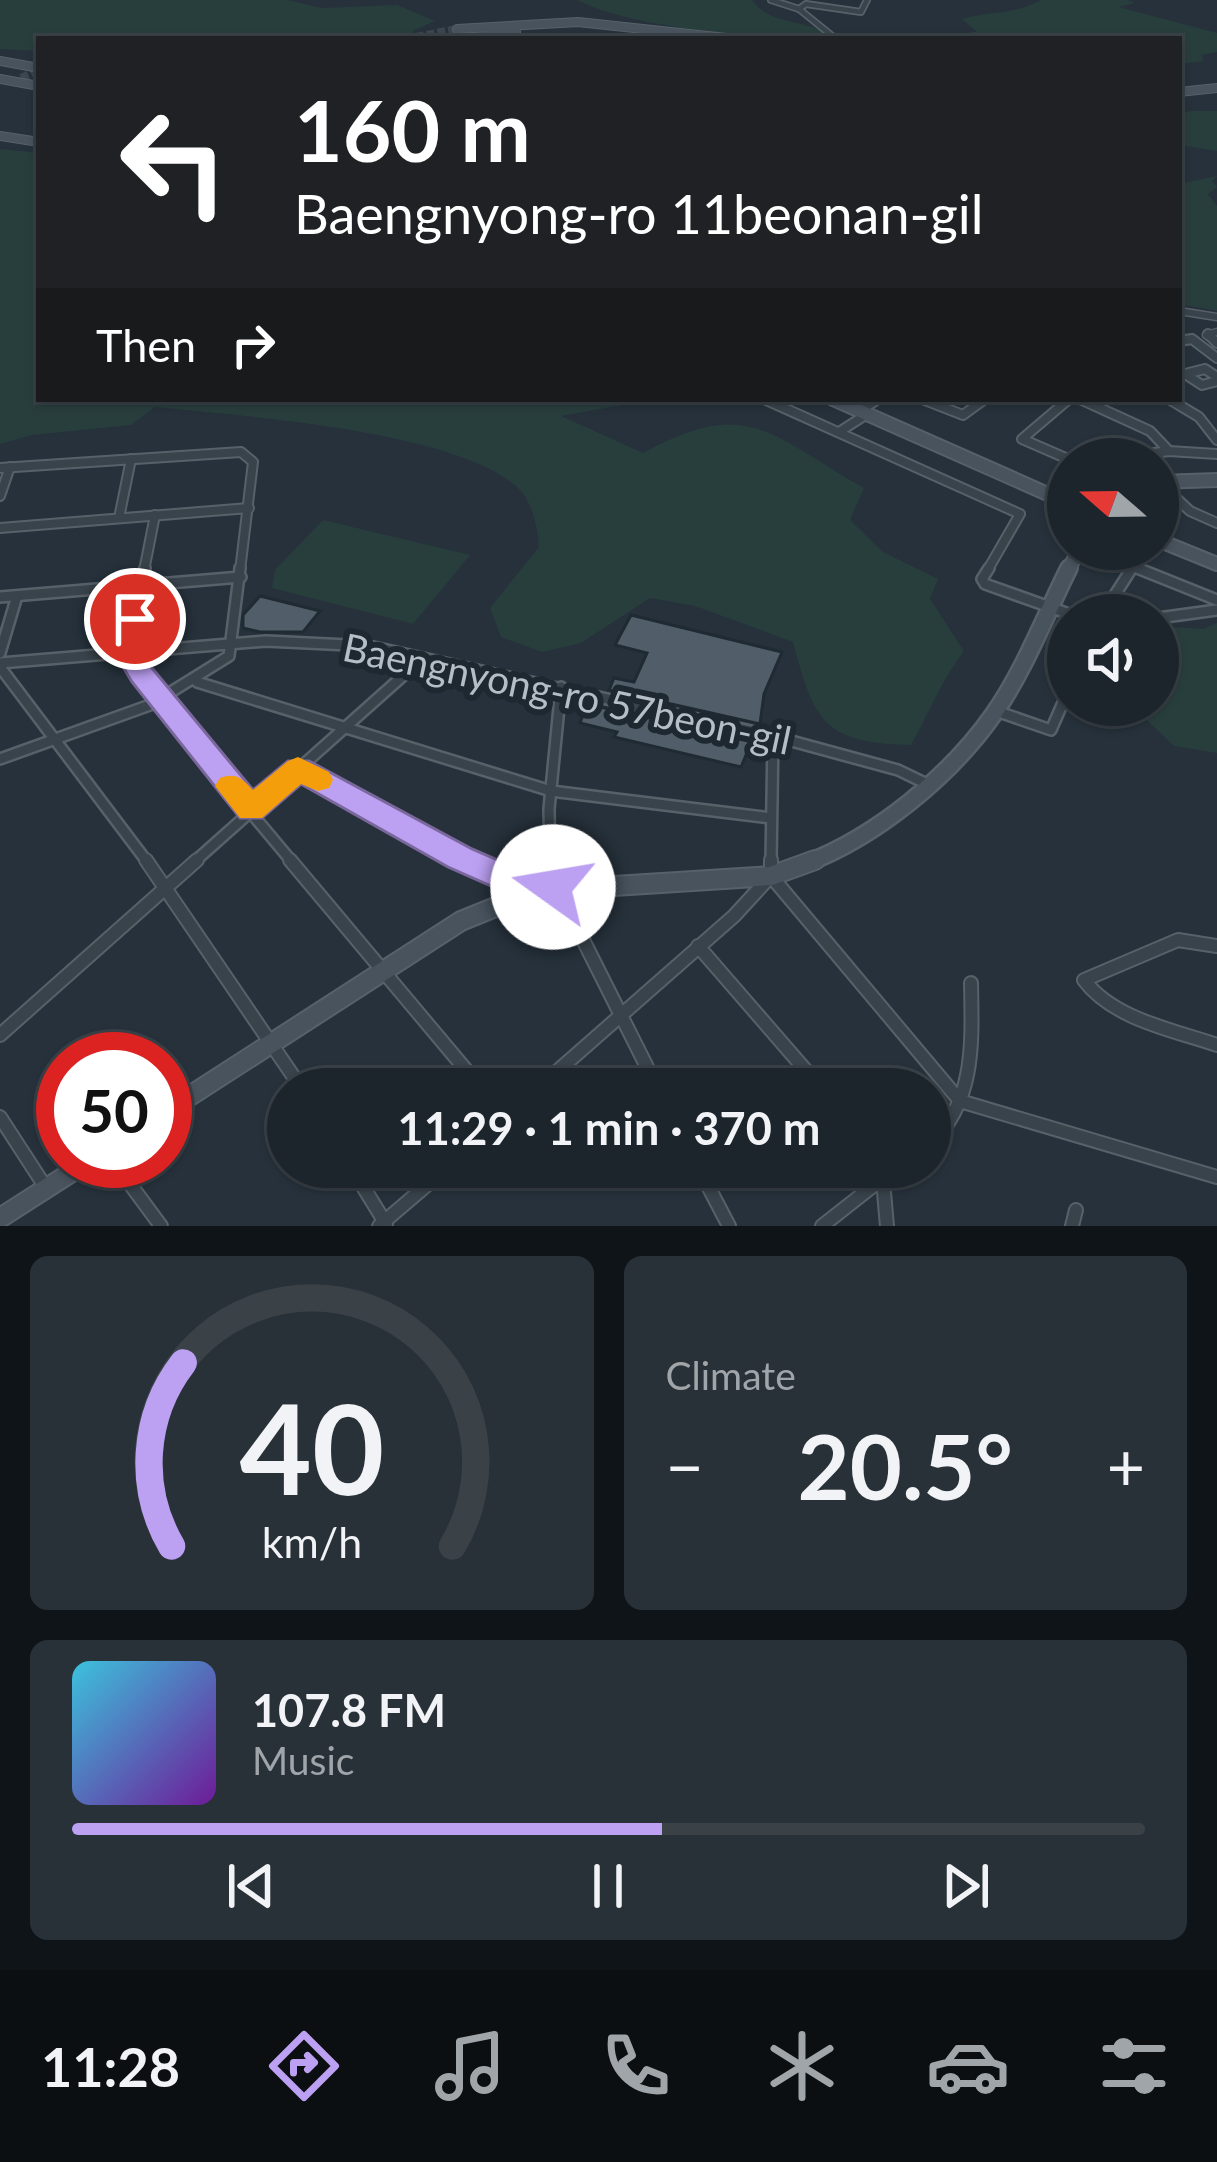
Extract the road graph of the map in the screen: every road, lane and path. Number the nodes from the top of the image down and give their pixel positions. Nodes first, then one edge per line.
1 (771, 0) edge
2 (867, 0) edge
3 (799, 9) junction
4 (457, 29) dead end
5 (677, 31) junction
6 (487, 36) edge
7 (714, 36) edge
8 (832, 36) edge
9 (0, 70) edge
10 (36, 75) tunnel mouth
11 (36, 76) tunnel mouth
12 (18, 81) junction
13 (1217, 88) edge
14 (0, 90) edge
15 (1182, 92) edge
16 (0, 136) edge
17 (36, 142) edge
18 (1182, 312) edge
19 (1217, 318) edge
20 (1217, 332) edge
21 (1182, 343) edge
22 (1217, 344) edge
23 (1217, 359) edge
24 (771, 402) edge
25 (840, 402) edge
26 (875, 402) edge
27 (929, 402) edge
28 (981, 402) edge
29 (1066, 402) edge
30 (1087, 402) edge
31 (1174, 402) edge
32 (864, 412) junction
33 (839, 432) junction
34 (1157, 438) edge
35 (1217, 440) edge
36 (1047, 450) edge
37 (1179, 452) edge
38 (1217, 454) edge
39 (130, 459) junction
40 (5, 468) edge
41 (1217, 480) edge
42 (1179, 481) edge
43 (1047, 494) edge
44 (0, 496) edge
45 (1179, 501) edge
46 (249, 508) junction
47 (155, 515) junction
48 (118, 518) junction
49 (1217, 523) edge
50 (0, 528) edge
51 (1179, 549) edge
52 (1217, 565) edge
53 (241, 577) junction
54 (141, 586) junction
55 (1115, 594) edge
56 (17, 596) junction
57 (0, 597) edge
58 (1217, 600) edge
59 (1047, 607) edge
60 (1047, 609) edge
61 (1217, 610) edge
62 (1179, 614) edge
63 (233, 643) junction
64 (128, 652) junction
65 (0, 653) edge
66 (423, 658) junction
67 (0, 665) edge
68 (197, 682) junction
69 (561, 687) junction
70 (156, 698) junction
71 (996, 711) junction
72 (1053, 726) edge
73 (346, 728) junction
74 (773, 736) junction
75 (58, 741) junction
76 (0, 759) edge
77 (298, 769) junction
78 (929, 785) junction
79 (551, 790) junction
80 (251, 810) junction
81 (771, 818) junction
82 (771, 876) junction
83 (166, 886) junction
84 (544, 889) junction
85 (698, 946) junction
86 (1217, 946) edge
87 (382, 970) junction
88 (970, 982) dead end
89 (619, 1013) junction
90 (0, 1035) edge
91 (273, 1042) junction
92 (1217, 1045) edge
93 (289, 1068) edge
94 (464, 1068) edge
95 (560, 1068) edge
96 (647, 1068) edge
97 (803, 1068) edge
98 (192, 1094) edge
99 (960, 1101) junction
100 (0, 1117) edge
101 (951, 1117) edge
102 (36, 1173) edge
103 (1217, 1177) edge
104 (46, 1188) edge
105 (133, 1188) edge
106 (363, 1188) edge
107 (425, 1188) edge
108 (709, 1188) edge
109 (869, 1188) edge
110 (889, 1188) edge
111 (0, 1218) edge
112 (384, 1225) edge
113 (161, 1226) edge
114 (729, 1226) edge
115 (822, 1226) edge
116 (887, 1226) edge

1 - 3 street
2 - 3 street
3 - 8 street
4 - 5 main road
5 - 6 main road
5 - 7 main road
9 - 10 main road
9 - 12 main road
11 - 12 main road
12 - 14 main road
13 - 15 main road
16 - 17 main road
18 - 19 street
20 - 22 street
21 - 23 street
24 - 33 street
25 - 32 main road
26 - 32 street
27 - 28 street
29 - 36 street
30 - 34 street
31 - 35 street
32 - 33 street
32 - 43 main road
33 - 59 street
37 - 38 street
39 - 40 street
39 - 46 street
39 - 48 street
40 - 44 street
41 - 42 main road
45 - 49 street
46 - 47 street
46 - 53 street
47 - 48 street
47 - 54 street
48 - 50 street
51 - 52 main road
53 - 54 street
53 - 63 street
54 - 56 street
54 - 64 street
55 - 58 street
56 - 57 street
56 - 65 street
60 - 71 main road
61 - 62 street
63 - 64 street, Baengnyong-ro 57beon-gil
63 - 66 street, Baengnyong-ro 57beon-gil
63 - 68 street
64 - 67 street, Baengnyong-ro 57beon-gil
64 - 70 street
66 - 69 street, Baengnyong-ro 57beon-gil
66 - 73 street
67 - 75 street
68 - 70 street
68 - 73 street
69 - 74 street, Baengnyong-ro 57beon-gil
69 - 79 street
70 - 75 street
70 - 80 street
71 - 72 street
71 - 78 main road
73 - 77 street
73 - 79 street
74 - 78 street, Baengnyong-ro 57beon-gil
74 - 81 street
75 - 76 street
75 - 83 street
77 - 80 street
77 - 84 street
78 - 82 main road
79 - 81 street
79 - 84 street
80 - 83 street
80 - 87 street
81 - 82 street
82 - 84 main road
82 - 85 street
82 - 99 street
83 - 90 street
83 - 91 street
84 - 87 main road
84 - 89 street
85 - 89 street
85 - 97 street
86 - 92 street
87 - 91 main road
87 - 94 street
88 - 99 street
89 - 95 street
89 - 96 street
91 - 93 street
91 - 98 main road
99 - 101 street
99 - 103 street
100 - 102 street
104 - 111 main road
105 - 113 street
106 - 112 street
107 - 112 street
108 - 114 street
109 - 115 street
110 - 116 street

